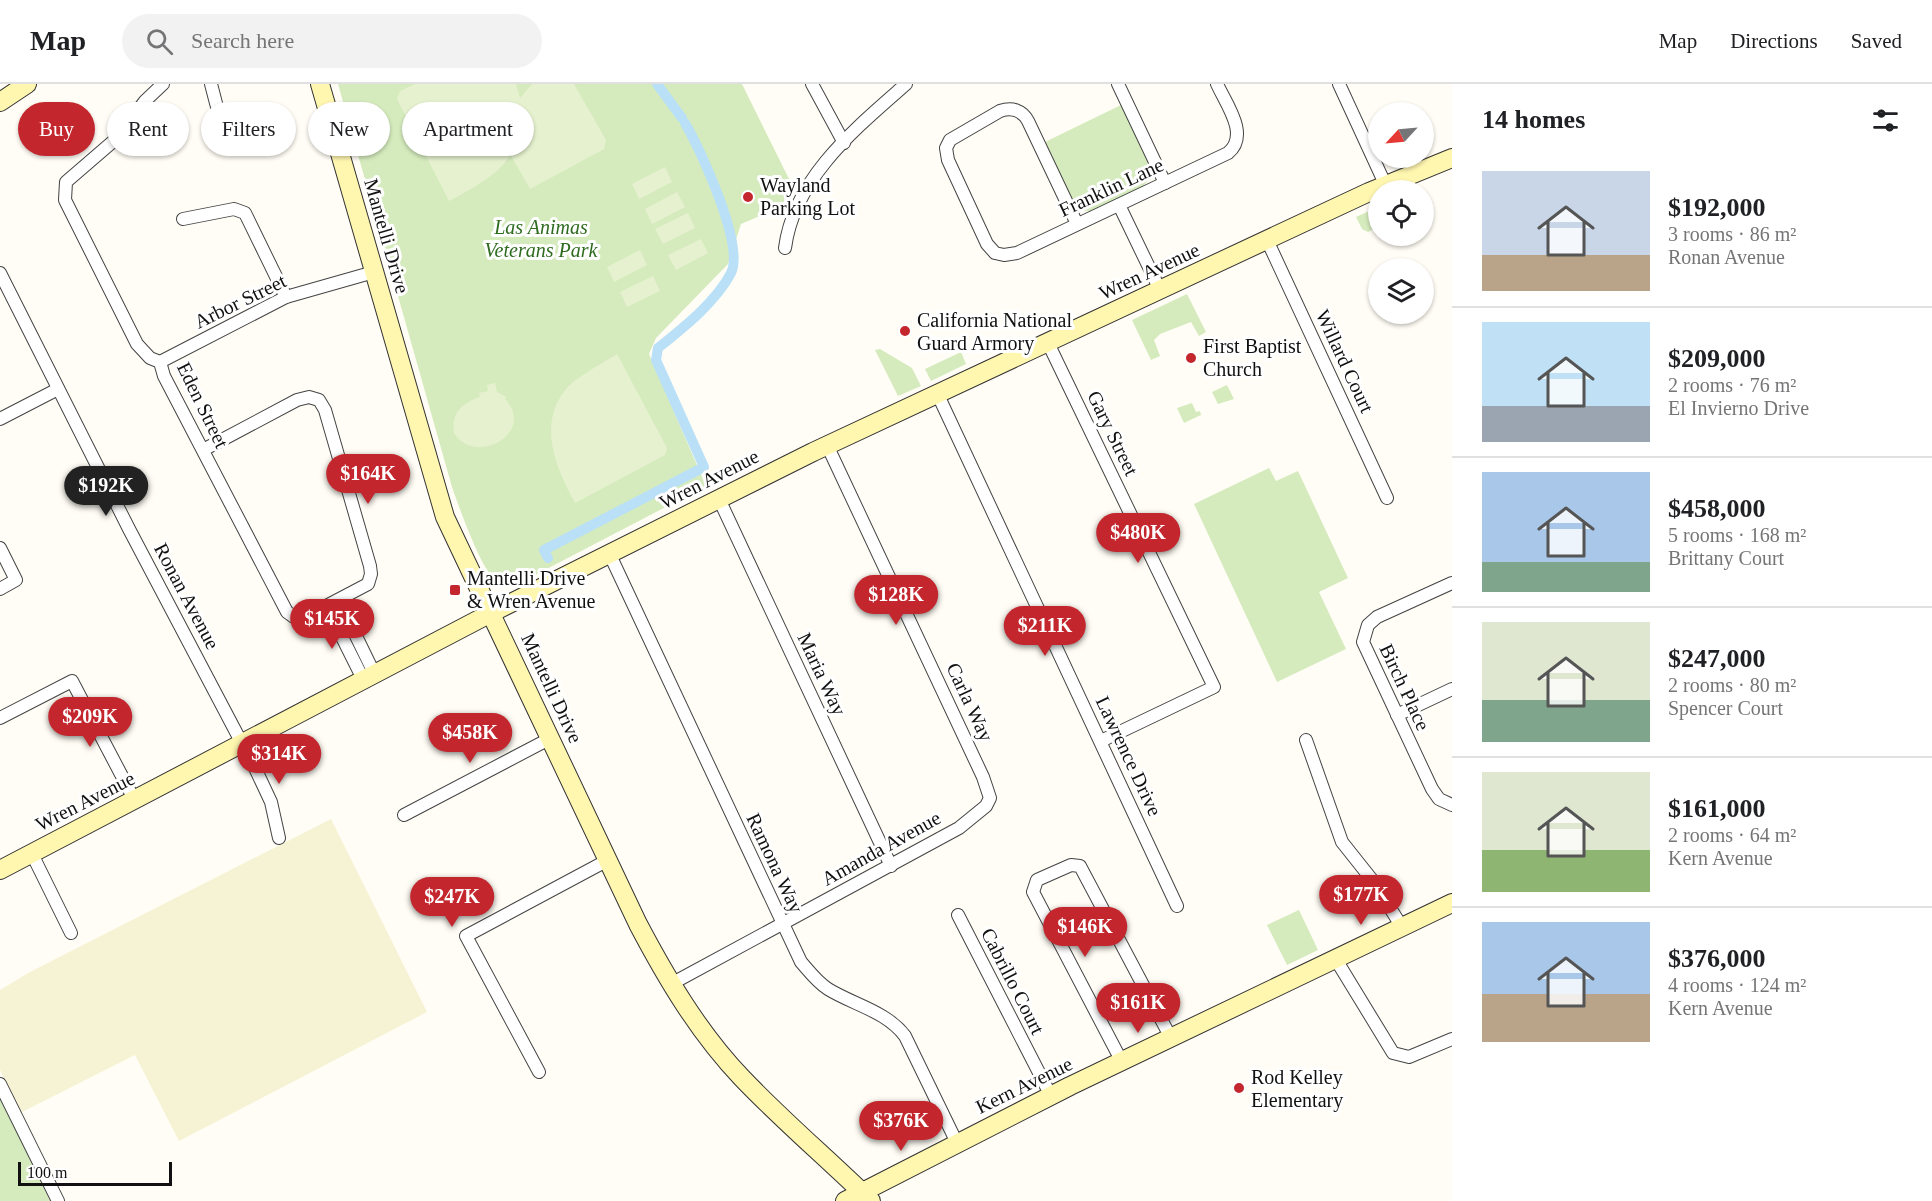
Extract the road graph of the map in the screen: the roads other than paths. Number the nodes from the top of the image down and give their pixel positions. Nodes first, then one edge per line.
1 (27, 84) edge
2 (164, 84) edge
3 (212, 84) edge
4 (320, 84) edge
5 (812, 84) edge
6 (906, 84) edge
7 (1118, 84) edge
8 (1217, 84) edge
9 (1339, 84) edge
10 (0, 102) edge
11 (216, 102) edge
12 (844, 143) junction
13 (1452, 158) edge
14 (1383, 180) edge
15 (1400, 180) edge
16 (1165, 183) junction
17 (1368, 194) edge
18 (1119, 205) junction
19 (183, 219) dead end
20 (1077, 224) junction
21 (1267, 240) junction
22 (785, 248) dead end
23 (0, 273) edge
24 (374, 273) junction
25 (1160, 291) junction
26 (286, 297) junction
27 (1048, 343) junction
28 (160, 362) junction
29 (58, 389) junction
30 (939, 395) junction
31 (0, 419) edge
32 (827, 445) junction
33 (203, 450) junction
34 (1386, 498) dead end
35 (718, 499) junction
36 (0, 548) edge
37 (610, 555) junction
38 (1452, 583) edge
39 (0, 589) edge
40 (333, 604) junction
41 (491, 613) junction
42 (369, 678) junction
43 (1452, 689) edge
44 (1397, 715) junction
45 (0, 718) edge
46 (551, 738) junction
47 (1306, 740) dead end
48 (1101, 741) junction
49 (243, 745) junction
50 (135, 801) junction
51 (1452, 805) edge
52 (980, 811) joint
53 (404, 816) dead end
54 (279, 838) dead end
55 (32, 854) junction
56 (608, 860) junction
57 (891, 866) junction
58 (0, 870) edge
59 (1452, 903) edge
60 (1177, 906) dead end
61 (957, 915) dead end
62 (782, 922) junction
63 (1402, 927) junction
64 (71, 933) dead end
65 (1335, 958) junction
66 (671, 984) junction
67 (1171, 1038) junction
68 (1452, 1039) edge
69 (1122, 1062) junction
70 (539, 1072) dead end
71 (0, 1084) edge
72 (1051, 1096) junction
73 (957, 1143) junction
74 (866, 1197) edge
75 (58, 1201) edge
76 (845, 1201) edge

1 - 10 street
2 - 28 street, Eden Street
3 - 11 street
4 - 24 street, Mantelli Drive
5 - 12 street
6 - 12 street
7 - 16 street
8 - 16 street, Franklin Lane
9 - 14 street
12 - 22 street
13 - 15 street, Wren Avenue
16 - 18 street, Franklin Lane
17 - 21 street, Wren Avenue
18 - 20 street, Franklin Lane
18 - 25 street
19 - 26 street
20 - 20 street, Franklin Lane
21 - 25 street, Wren Avenue
21 - 34 street, Willard Court
23 - 29 street, Ronan Avenue
24 - 26 street, Arbor Street
24 - 41 street, Mantelli Drive
25 - 27 street, Wren Avenue
26 - 28 street, Arbor Street
27 - 30 street, Wren Avenue
27 - 48 street, Gary Street
28 - 33 street, Eden Street
29 - 31 street
29 - 49 street, Ronan Avenue
30 - 32 street, Wren Avenue
30 - 48 street, Lawrence Drive
32 - 35 street, Wren Avenue
32 - 52 street, Carla Way
33 - 40 street, Eden Street
33 - 40 street, Eden Street
35 - 37 street, Wren Avenue
35 - 57 street, Maria Way
36 - 39 street
37 - 41 street, Wren Avenue
37 - 62 street, Ramona Way
38 - 44 street, Birch Place
40 - 42 street
41 - 42 street, Wren Avenue
41 - 46 street, Mantelli Drive
42 - 49 street, Wren Avenue
43 - 44 street
44 - 51 street, Birch Place
45 - 50 street
46 - 53 street
46 - 56 street, Mantelli Drive
47 - 63 street
48 - 60 street, Lawrence Drive
49 - 50 street, Wren Avenue
49 - 54 street, Ronan Avenue
50 - 55 street, Wren Avenue
52 - 57 street, Amanda Avenue
55 - 58 street, Wren Avenue
55 - 64 street
56 - 66 street, Mantelli Drive
56 - 70 street
57 - 62 street, Amanda Avenue
59 - 63 street, Kern Avenue
61 - 72 street, Cabrillo Court
62 - 66 street, Amanda Avenue
62 - 73 street, Ramona Way
63 - 65 street, Kern Avenue
65 - 67 street, Kern Avenue
65 - 68 street
66 - 74 street, Mantelli Drive
67 - 69 street, Kern Avenue
67 - 69 street
69 - 72 street, Kern Avenue
71 - 75 street
72 - 73 street, Kern Avenue
73 - 74 street, Kern Avenue
74 - 76 street, Kern Avenue

